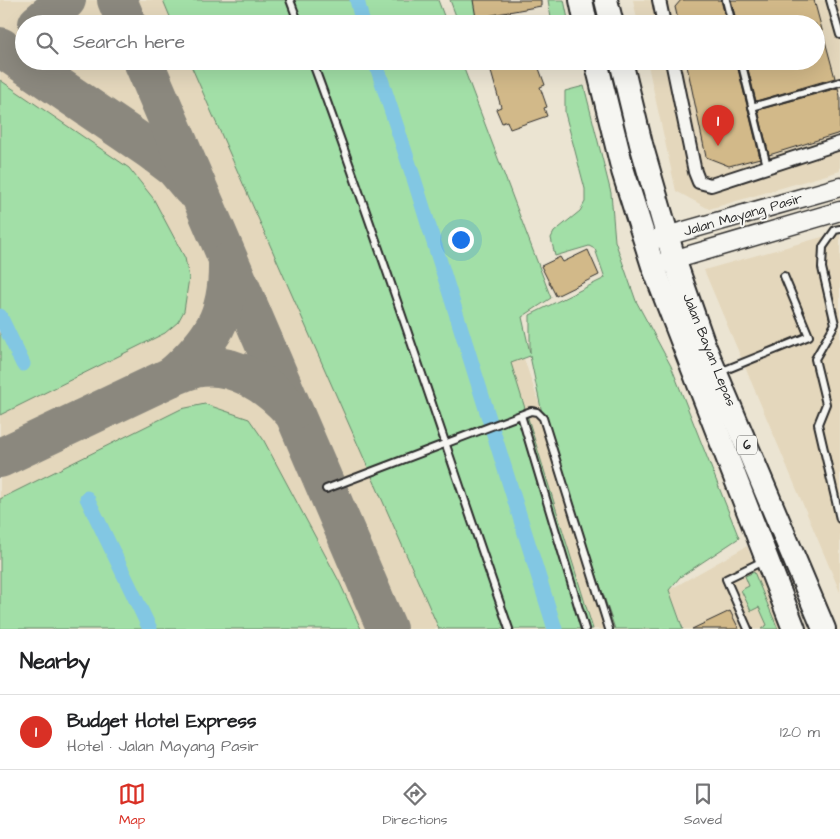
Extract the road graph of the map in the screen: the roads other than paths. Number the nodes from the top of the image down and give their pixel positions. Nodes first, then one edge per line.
1 (290, 0) edge
2 (581, 0) edge
3 (606, 0) edge
4 (659, 0) edge
5 (726, 0) edge
6 (830, 0) edge
7 (296, 15) edge
8 (584, 15) edge
9 (610, 15) edge
10 (662, 15) edge
11 (730, 15) edge
12 (840, 35) edge
13 (315, 70) edge
14 (598, 70) edge
15 (623, 70) edge
16 (674, 70) edge
17 (743, 70) edge
18 (840, 82) edge
19 (752, 107) junction
20 (840, 144) edge
21 (767, 166) junction
22 (623, 171) junction
23 (840, 187) edge
24 (840, 211) edge
25 (840, 229) edge
26 (668, 236) junction
27 (646, 243) junction
28 (674, 259) junction
29 (653, 266) junction
30 (784, 276) dead end
31 (681, 343) junction
32 (716, 374) junction
33 (521, 415) junction
34 (444, 443) junction
35 (326, 489) dead end
36 (840, 519) edge
37 (768, 558) junction
38 (510, 629) edge
39 (585, 629) edge
40 (609, 629) edge
41 (748, 629) edge
42 (794, 629) edge
43 (824, 629) edge

1 - 7 lane
2 - 8 highway
3 - 9 highway
4 - 10 street
5 - 11 lane
6 - 12 lane
13 - 34 lane
14 - 22 highway, Jalan Bayan Lepas / 6
15 - 26 highway, Jalan Bayan Lepas / 6
16 - 21 street
17 - 19 lane
18 - 19 lane
19 - 21 lane
20 - 21 street
22 - 27 highway, Jalan Bayan Lepas / 6
22 - 31 highway
23 - 26 street, Jalan Mayang Pasir
24 - 28 street, Jalan Mayang Pasir
25 - 36 lane
26 - 27 street, Jalan Mayang Pasir
26 - 28 highway, Jalan Bayan Lepas / 6
27 - 29 highway, Jalan Bayan Lepas / 6
28 - 29 street, Jalan Mayang Pasir
28 - 32 highway, Jalan Bayan Lepas / 6
29 - 31 highway, Jalan Bayan Lepas / 6
30 - 32 lane
31 - 37 highway, Jalan Bayan Lepas / 6
32 - 43 highway, Jalan Bayan Lepas / 6
33 - 34 lane
33 - 39 lane
33 - 40 lane
34 - 35 lane
34 - 38 lane
37 - 41 lane
37 - 42 highway, Jalan Bayan Lepas / 6

